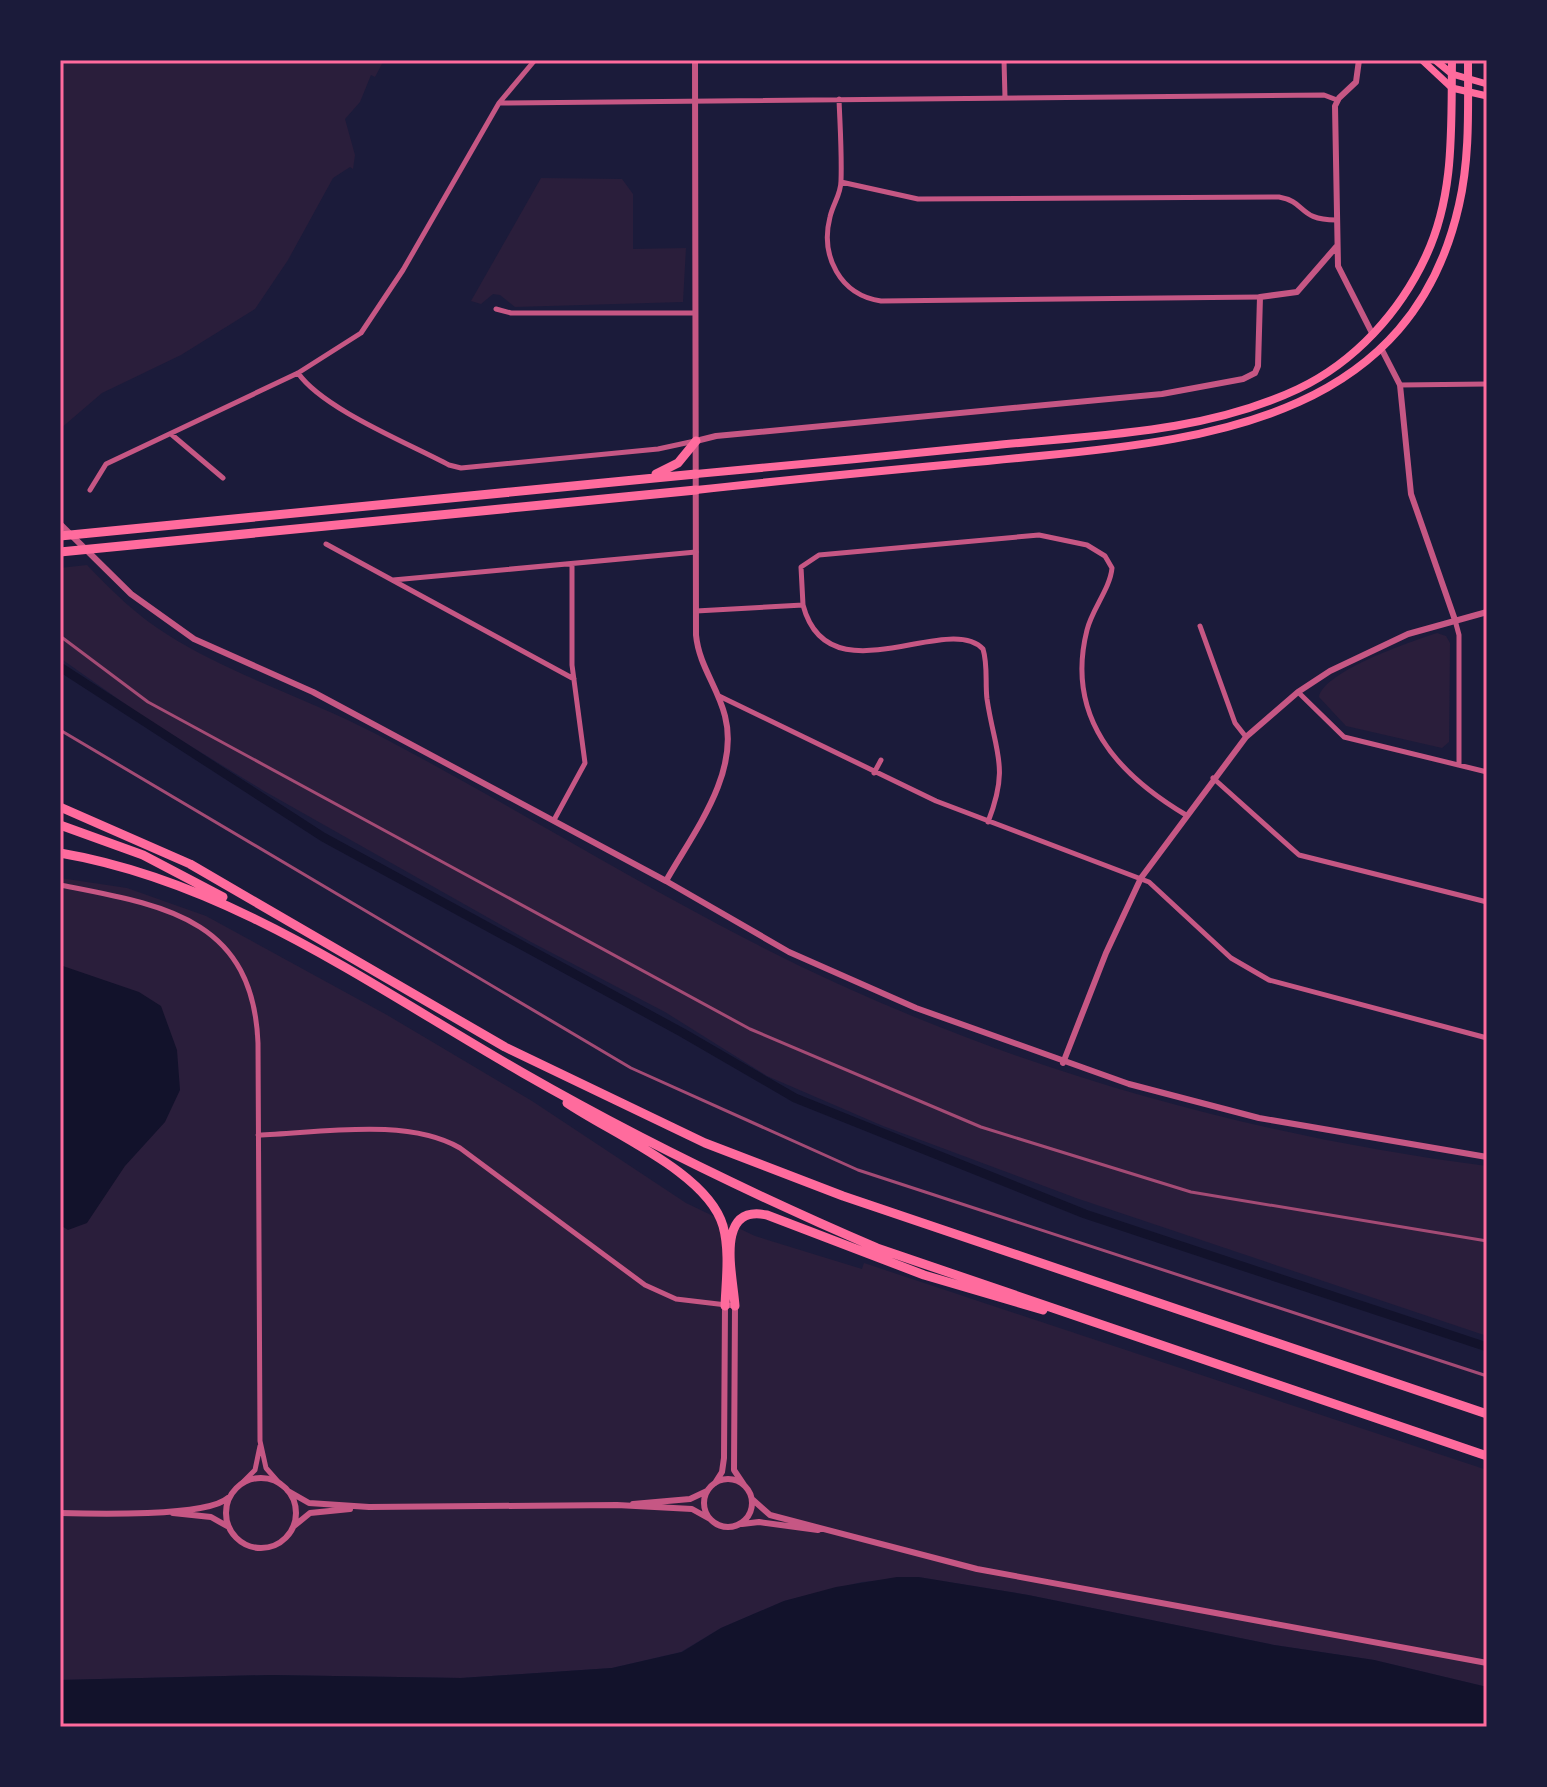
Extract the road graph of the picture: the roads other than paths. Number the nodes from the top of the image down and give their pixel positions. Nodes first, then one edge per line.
1 (535, 60) edge
2 (695, 60) edge
3 (1004, 60) edge
4 (1359, 60) edge
5 (1422, 60) edge
6 (1435, 60) edge
7 (1452, 60) edge
8 (1468, 60) edge
9 (1452, 74) junction
10 (1468, 81) junction
11 (1487, 84) edge
12 (1452, 88) junction
13 (1468, 94) junction
14 (1487, 96) edge
15 (1005, 98) junction
16 (839, 99) junction
17 (1337, 100) junction
18 (695, 101) junction
19 (499, 103) junction
20 (841, 182) junction
21 (1336, 220) junction
22 (1336, 247) junction
23 (1260, 297) junction
24 (496, 309) dead end
25 (695, 313) junction
26 (1373, 335) junction
27 (1381, 348) junction
28 (298, 373) junction
29 (1487, 384) edge
30 (1400, 385) junction
31 (171, 434) junction
32 (696, 441) junction
33 (696, 474) junction
34 (223, 478) dead end
35 (645, 479) junction
36 (90, 490) dead end
37 (696, 490) junction
38 (60, 524) edge
39 (60, 536) edge
40 (326, 544) dead end
41 (60, 552) edge
42 (696, 552) junction
43 (572, 564) junction
44 (393, 580) junction
45 (803, 605) junction
46 (696, 611) junction
47 (1487, 612) edge
48 (1455, 620) junction
49 (1200, 626) dead end
50 (574, 679) junction
51 (1298, 692) junction
52 (716, 695) junction
53 (1246, 737) junction
54 (881, 760) dead end
55 (1459, 765) junction
56 (1487, 772) edge
57 (874, 773) junction
58 (1213, 777) junction
59 (60, 807) edge
60 (60, 813) edge
61 (1186, 815) junction
62 (554, 820) junction
63 (988, 822) junction
64 (60, 825) edge
65 (60, 853) edge
66 (190, 864) junction
67 (1141, 878) junction
68 (666, 881) junction
69 (60, 885) edge
70 (1487, 902) edge
71 (273, 929) junction
72 (1487, 1038) edge
73 (1063, 1063) junction
74 (524, 1074) junction
75 (258, 1135) junction
76 (1487, 1157) edge
77 (730, 1306) junction
78 (1107, 1326) junction
79 (1487, 1414) edge
80 (260, 1441) junction
81 (1487, 1456) edge
82 (242, 1483) junction
83 (715, 1483) junction
84 (280, 1484) junction
85 (744, 1485) junction
86 (288, 1491) junction
87 (707, 1491) junction
88 (230, 1496) junction
89 (752, 1499) junction
90 (617, 1505) junction
91 (369, 1507) junction
92 (161, 1512) junction
93 (60, 1513) edge
94 (710, 1519) junction
95 (738, 1525) junction
96 (292, 1528) junction
97 (830, 1531) junction
98 (231, 1532) junction
99 (1487, 1663) edge

1 - 19 street
2 - 18 street
3 - 15 street
4 - 17 street
5 - 12 main road
6 - 9 main road
7 - 9 highway
8 - 10 highway
9 - 10 main road
9 - 12 highway
10 - 11 main road
10 - 13 highway
12 - 13 main road
12 - 26 highway
13 - 14 main road
13 - 27 highway
15 - 16 street
15 - 17 street
16 - 18 street
16 - 20 street
17 - 21 street
18 - 19 street
18 - 25 street
19 - 28 street
20 - 21 street
20 - 23 street
21 - 22 street
22 - 23 street
22 - 26 street
23 - 32 street
24 - 25 street
25 - 32 street
26 - 33 highway
27 - 30 street
27 - 37 highway
28 - 31 street
28 - 32 street
29 - 30 street
30 - 48 street
31 - 34 street
31 - 36 street
32 - 33 street
32 - 35 highway
33 - 35 highway
33 - 37 street
35 - 39 highway
37 - 41 highway
37 - 42 street
38 - 62 street
40 - 44 street
42 - 43 street
42 - 46 street
43 - 44 street
43 - 50 street
44 - 50 street
45 - 46 street
45 - 61 street
45 - 63 street
46 - 52 street
47 - 48 street
48 - 51 street
48 - 55 street
49 - 53 street
50 - 62 street
51 - 53 street
51 - 55 street
52 - 57 street
52 - 68 street
53 - 58 street
54 - 57 street
55 - 56 street
57 - 63 street
58 - 61 street
58 - 70 street
59 - 66 highway
60 - 66 highway
61 - 67 street
62 - 68 street
63 - 67 street
64 - 71 highway
65 - 71 highway
66 - 79 highway
67 - 72 street
67 - 73 street
68 - 73 street
69 - 75 street
71 - 74 highway
73 - 76 street
74 - 77 highway
74 - 78 highway
75 - 77 street
75 - 80 street
77 - 78 highway
77 - 83 street
77 - 85 street
78 - 81 highway
80 - 82 street
80 - 84 street
82 - 84 street
82 - 88 street
83 - 85 street
83 - 87 street
84 - 86 street
85 - 89 street
86 - 91 street
86 - 96 street
87 - 90 street
87 - 94 street
88 - 92 street
88 - 98 street
89 - 95 street
89 - 97 street
90 - 91 street
90 - 94 street
91 - 96 street
92 - 93 street
92 - 98 street
94 - 95 street
95 - 97 street
96 - 98 street
97 - 99 street

